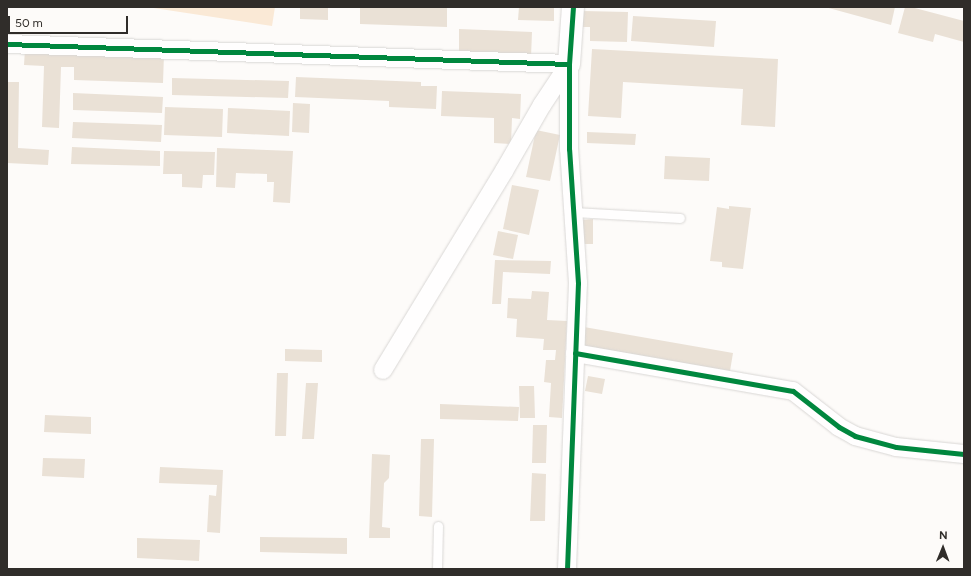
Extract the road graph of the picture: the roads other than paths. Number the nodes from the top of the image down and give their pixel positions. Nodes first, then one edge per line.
1 (573, 7) edge
2 (7, 44) edge
3 (569, 64) junction
4 (574, 212) junction
5 (680, 218) dead end
6 (575, 353) junction
7 (383, 370) dead end
8 (964, 454) edge
9 (438, 526) dead end
10 (436, 569) edge
11 (568, 569) edge

1 - 3 street
2 - 3 street
3 - 4 street
3 - 7 street
4 - 5 lane
4 - 6 street
6 - 8 street
6 - 11 street
9 - 10 lane

